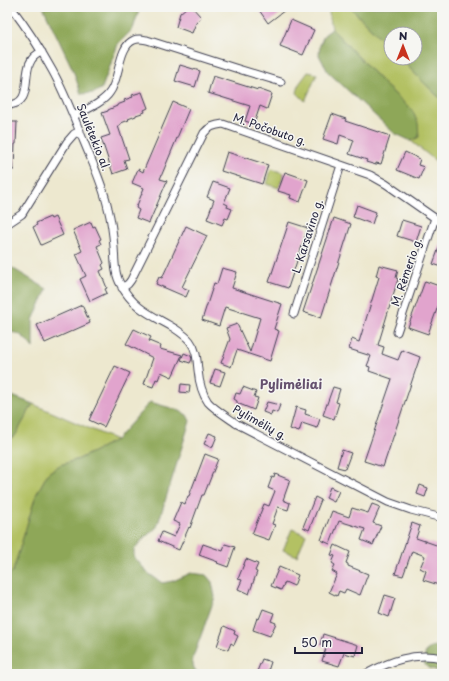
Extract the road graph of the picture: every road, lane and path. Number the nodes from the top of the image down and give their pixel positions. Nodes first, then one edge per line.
1 (11, 7) edge
2 (42, 52) junction
3 (281, 82) dead end
4 (7, 104) edge
5 (74, 116) junction
6 (80, 131) junction
7 (341, 165) junction
8 (435, 218) junction
9 (442, 222) edge
10 (7, 224) edge
11 (122, 288) junction
12 (294, 314) dead end
13 (397, 332) dead end
14 (442, 518) edge
15 (442, 658) edge
16 (366, 674) edge

1 - 2 street, Saulėtekio al.
2 - 4 street
2 - 5 street, Saulėtekio al.
3 - 5 street
5 - 6 street, Saulėtekio al.
6 - 10 street
6 - 11 street, Saulėtekio al.
7 - 8 street, M. Počobuto g.
7 - 11 street, M. Počobuto g.
7 - 12 street, L. Karsavino g.
8 - 9 street, M. Počobuto g.
8 - 13 street, M. Rėmerio g.
11 - 14 street, Pylimėlių g.
15 - 16 street

